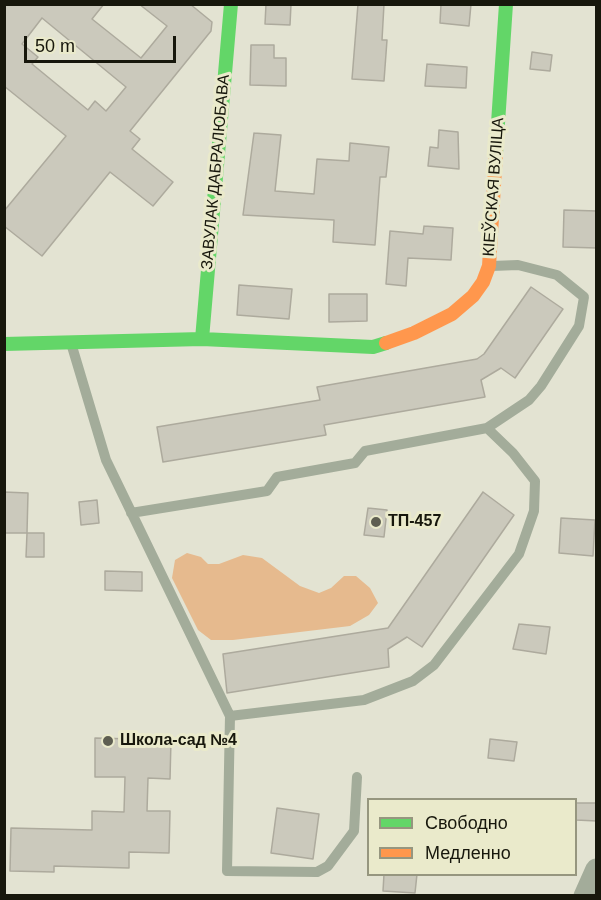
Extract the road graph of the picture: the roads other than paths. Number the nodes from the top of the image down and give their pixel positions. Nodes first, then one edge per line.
1 (506, 4) edge
2 (229, 6) edge
3 (489, 266) junction
4 (202, 339) junction
5 (71, 342) junction
6 (4, 344) edge
7 (487, 428) junction
8 (131, 513) junction
9 (230, 716) junction
10 (357, 777) dead end
11 (597, 869) edge
12 (584, 896) edge

1 - 3 street, КІЕЎСКАЯ ВУЛІЦА
2 - 4 street, ЗАВУЛАК ДАБРАЛЮБАВА
3 - 4 street, КІЕЎСКАЯ ВУЛІЦА
3 - 7 lane
4 - 5 street, КІЕЎСКАЯ ВУЛІЦА
5 - 6 street, КІЕЎСКАЯ ВУЛІЦА
5 - 8 lane
7 - 8 lane
7 - 9 lane
8 - 9 lane
9 - 10 lane
11 - 12 street

